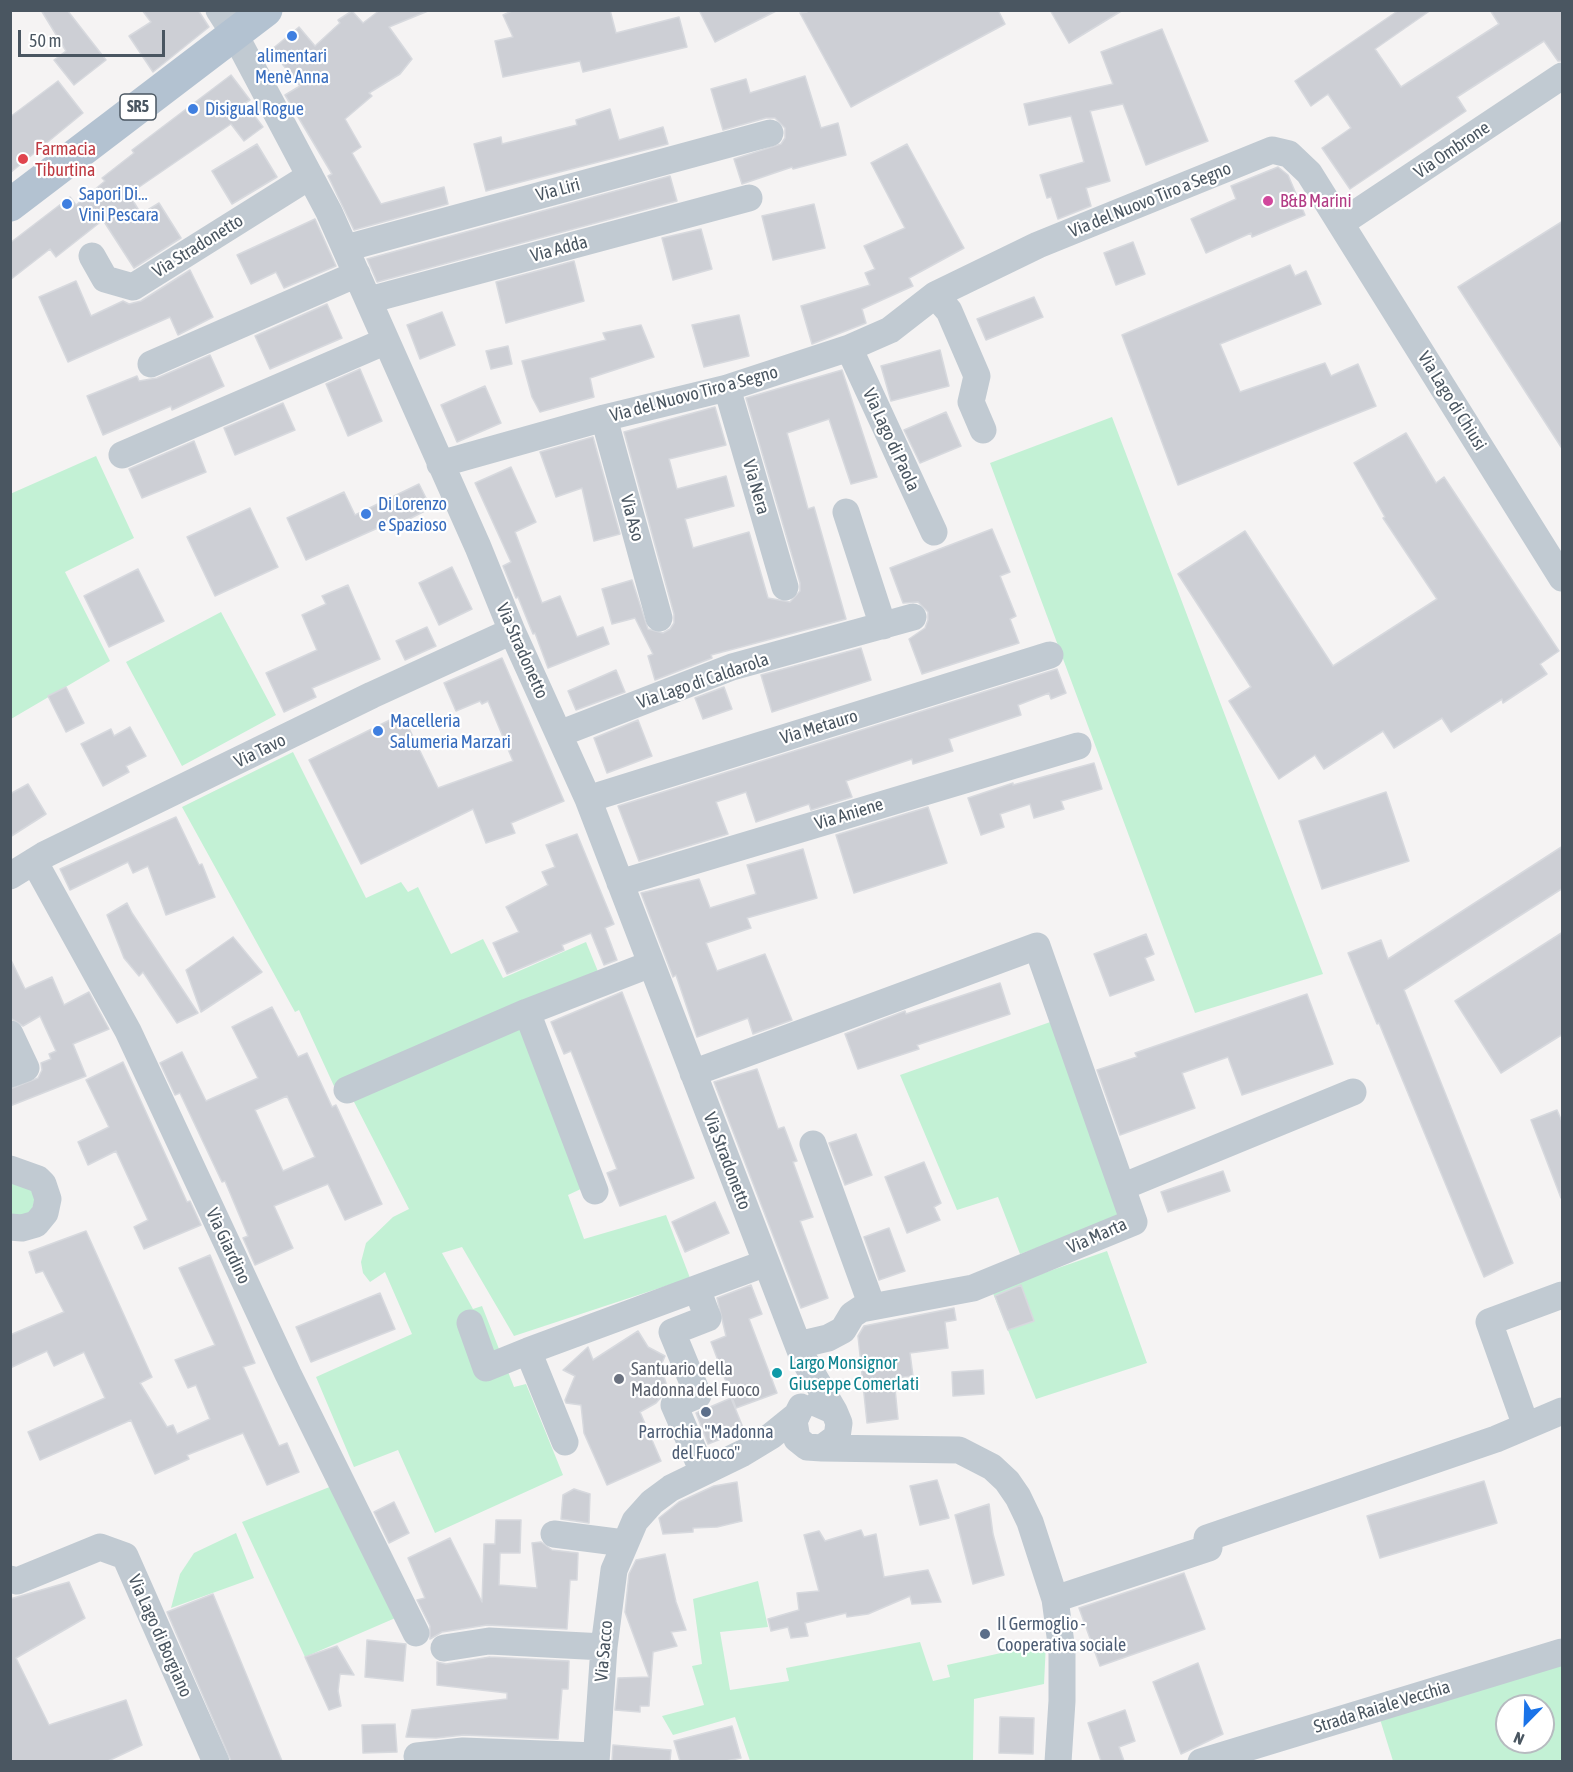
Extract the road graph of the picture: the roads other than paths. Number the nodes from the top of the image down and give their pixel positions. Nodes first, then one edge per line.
1 (266, 10) edge
2 (227, 23) edge
3 (1563, 76) edge
4 (770, 133) dead end
5 (310, 176) junction
6 (749, 198) dead end
7 (10, 205) edge
8 (1341, 223) junction
9 (346, 248) junction
10 (92, 256) dead end
11 (357, 274) junction
12 (935, 295) junction
13 (369, 300) junction
14 (386, 341) junction
15 (849, 348) junction
16 (151, 364) dead end
17 (727, 388) junction
18 (604, 418) junction
19 (983, 430) dead end
20 (122, 455) dead end
21 (440, 464) junction
22 (846, 512) dead end
23 (934, 532) dead end
24 (1563, 578) edge
25 (785, 587) dead end
26 (913, 617) dead end
27 (659, 618) dead end
28 (883, 626) junction
29 (512, 632) junction
30 (1050, 655) dead end
31 (559, 734) junction
32 (1078, 746) dead end
33 (588, 799) junction
34 (34, 861) junction
35 (10, 876) edge
36 (620, 883) junction
37 (651, 963) junction
38 (527, 1012) junction
39 (10, 1034) edge
40 (693, 1073) junction
41 (10, 1074) edge
42 (347, 1090) dead end
43 (1353, 1092) dead end
44 (813, 1144) dead end
45 (10, 1169) edge
46 (1122, 1187) junction
47 (595, 1191) dead end
48 (10, 1227) edge
49 (766, 1263) junction
50 (697, 1289) junction
51 (1563, 1295) edge
52 (872, 1306) junction
53 (470, 1323) dead end
54 (528, 1351) junction
55 (800, 1352) junction
56 (1563, 1411) edge
57 (799, 1412) junction
58 (836, 1415) junction
59 (1526, 1426) junction
60 (565, 1442) dead end
61 (815, 1448) junction
62 (897, 1448) junction
63 (743, 1453) junction
64 (703, 1472) junction
65 (554, 1534) dead end
66 (624, 1543) junction
67 (10, 1578) edge
68 (1055, 1599) junction
69 (416, 1634) dead end
70 (604, 1647) junction
71 (444, 1648) dead end
72 (1563, 1652) edge
73 (417, 1756) dead end
74 (596, 1759) edge
75 (216, 1761) edge
76 (1058, 1761) edge
77 (1201, 1761) edge

1 - 2 main road, SR5
2 - 5 street, Via Stradonetto
2 - 7 main road, SR5
3 - 8 street, Via Ombrone
4 - 9 street, Via Liri
5 - 9 street, Via Stradonetto
5 - 10 street, Via Stradonetto
6 - 13 street, Via Adda
8 - 12 street, Via del Nuovo Tiro a Segno
8 - 24 street, Via Lago di Chiusi
9 - 11 street, Via Stradonetto
11 - 13 street, Via Stradonetto
11 - 16 street
12 - 15 street, Via del Nuovo Tiro a Segno
12 - 19 street
13 - 14 street, Via Stradonetto
14 - 20 street
14 - 21 street, Via Stradonetto
15 - 17 street, Via del Nuovo Tiro a Segno
15 - 23 street, Via Lago di Paola
17 - 18 street, Via del Nuovo Tiro a Segno
17 - 25 street, Via Nera
18 - 21 street, Via del Nuovo Tiro a Segno
18 - 27 street, Via Aso
21 - 29 street, Via Stradonetto
22 - 28 street
26 - 28 street, Via Lago di Caldarola
28 - 31 street, Via Lago di Caldarola
29 - 31 street, Via Stradonetto
29 - 34 street, Via Tavo
30 - 33 street, Via Metauro
31 - 33 street, Via Stradonetto
32 - 36 street, Via Aniene
33 - 36 street, Via Stradonetto
34 - 35 street, Via Tavo
34 - 69 street, Via Giardino
36 - 37 street, Via Stradonetto
37 - 38 street
37 - 40 street, Via Stradonetto
38 - 42 street
38 - 47 street
39 - 41 street
40 - 46 street
40 - 49 street, Via Stradonetto
43 - 46 street, Via Marta
44 - 52 street
45 - 48 street
46 - 52 street, Via Marta
49 - 50 street
49 - 55 street, Via Stradonetto
50 - 54 street
50 - 64 street
51 - 59 street
52 - 55 street, Via Marta
53 - 54 street
54 - 60 street
55 - 57 street, Via Stradonetto
55 - 58 street, Via Stradonetto
56 - 59 street
57 - 58 street
57 - 61 street
57 - 63 street, Via Sacco
58 - 61 street
58 - 62 street, Via Stradonetto
59 - 68 street
61 - 62 street, Via Stradonetto
61 - 63 street, Via Sacco
62 - 68 street, Via Stradonetto
63 - 64 street, Via Sacco
64 - 66 street, Via Sacco
65 - 66 street
66 - 70 street, Via Sacco
67 - 75 street, Via Lago di Borgiano
68 - 76 street, Via Stradonetto
70 - 71 street
70 - 74 street, Via Sacco
72 - 77 street, Strada Raiale Vecchia
73 - 74 street

